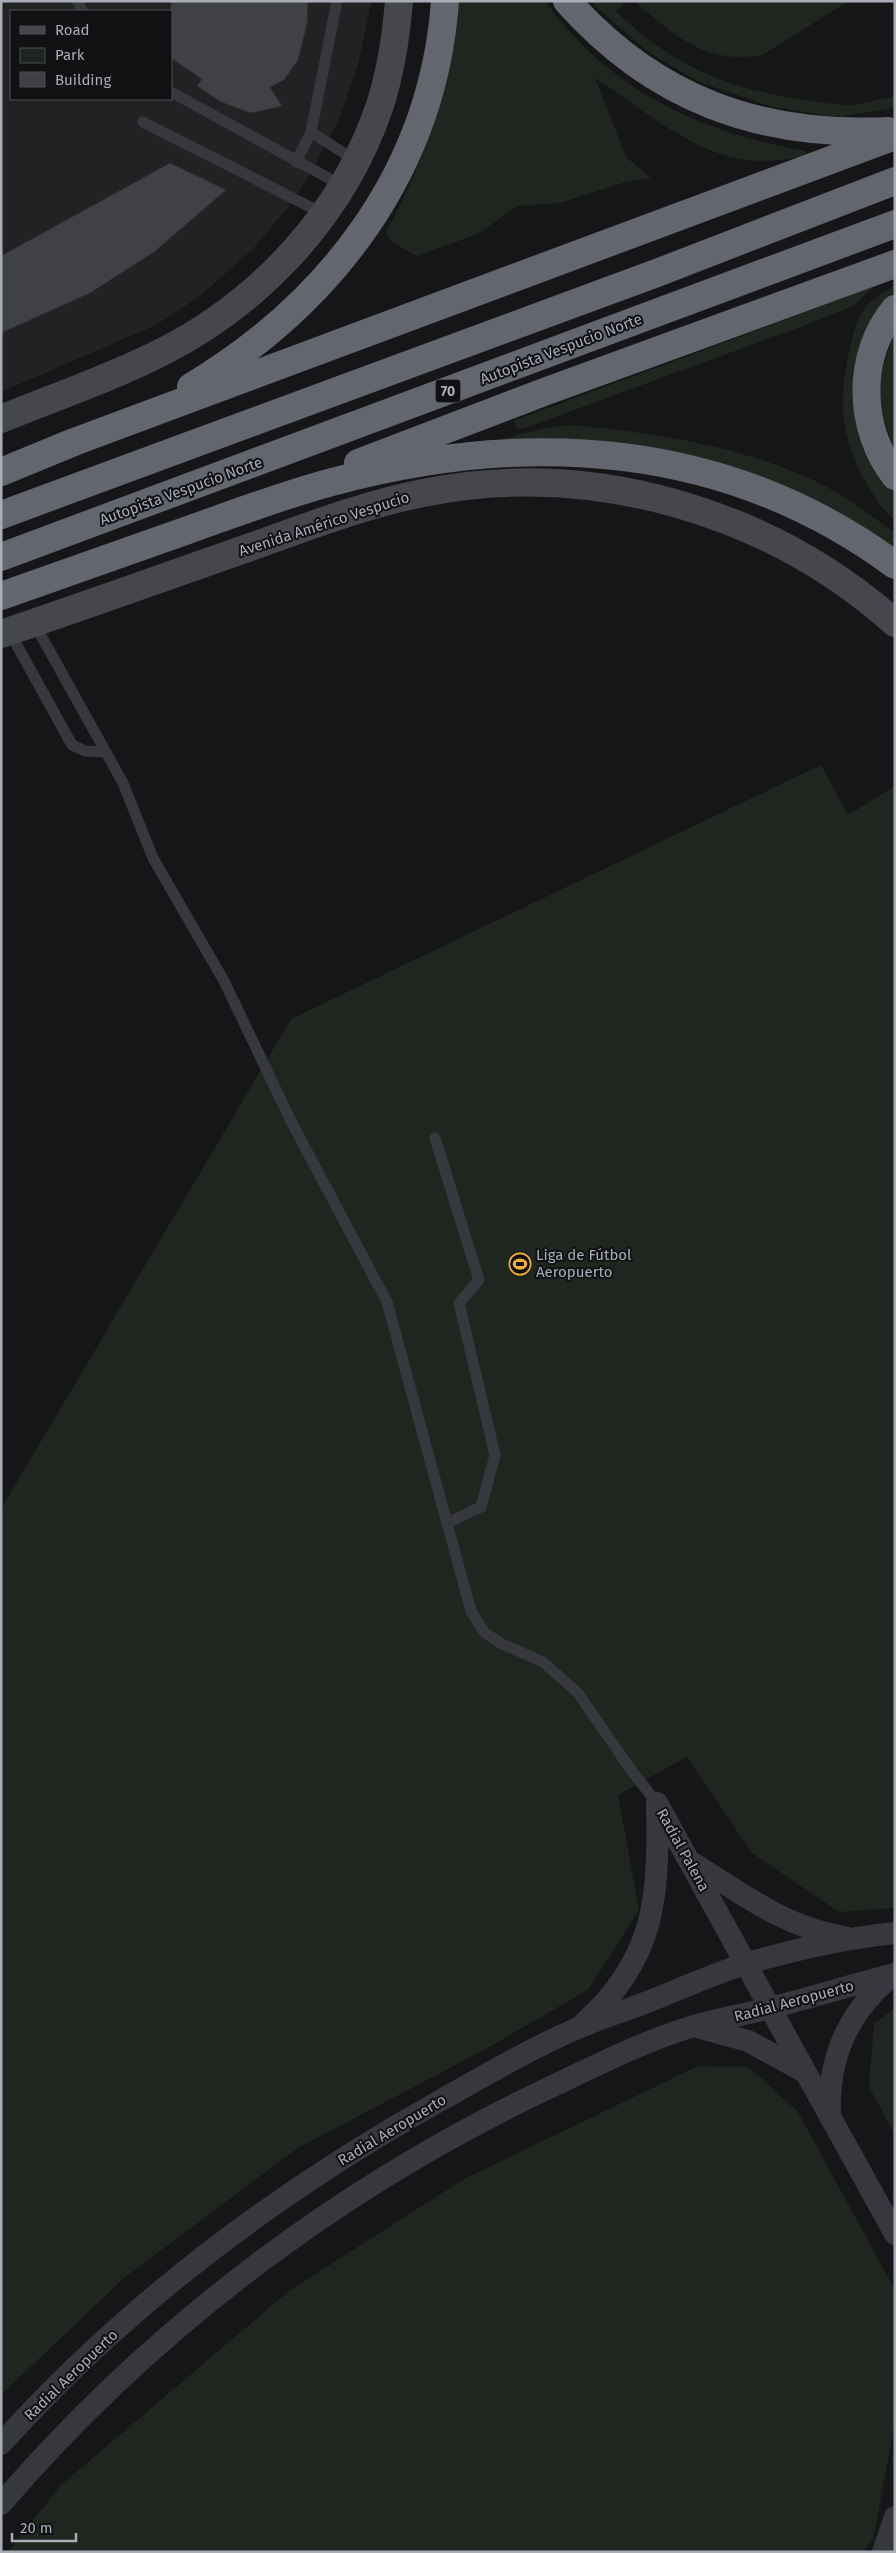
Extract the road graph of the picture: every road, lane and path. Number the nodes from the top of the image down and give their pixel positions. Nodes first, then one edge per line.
1 (337, 1) edge
2 (399, 1) edge
3 (445, 1) edge
4 (568, 1) edge
5 (172, 93) edge
6 (143, 122) dead end
7 (895, 130) edge
8 (311, 132) junction
9 (895, 136) edge
10 (356, 161) junction
11 (296, 162) junction
12 (895, 181) edge
13 (343, 186) junction
14 (324, 214) junction
15 (895, 224) edge
16 (895, 264) edge
17 (895, 309) edge
18 (141, 418) junction
19 (1, 419) edge
20 (1, 472) edge
21 (895, 476) edge
22 (278, 498) junction
23 (1, 515) edge
24 (1, 557) edge
25 (895, 565) edge
26 (1, 596) edge
27 (895, 623) edge
28 (14, 629) edge
29 (106, 752) junction
30 (435, 1138) dead end
31 (447, 1522) junction
32 (656, 1803) junction
33 (690, 1861) junction
34 (895, 1933) edge
35 (854, 1939) junction
36 (746, 1964) junction
37 (895, 1974) edge
38 (770, 2008) junction
39 (693, 2026) junction
40 (579, 2028) junction
41 (805, 2072) junction
42 (830, 2116) junction
43 (895, 2234) edge
44 (1, 2444) edge
45 (1, 2504) edge
46 (895, 2517) edge
47 (883, 2552) edge

1 - 8 lane
2 - 10 street
3 - 18 highway
4 - 7 highway
5 - 11 lane
6 - 14 lane
8 - 10 lane
8 - 11 lane
9 - 18 highway
10 - 13 street
11 - 13 lane
12 - 23 highway
13 - 14 street
14 - 19 street
15 - 24 highway, Autopista Vespucio Norte / 70
16 - 22 highway
17 - 21 highway
18 - 20 highway
22 - 25 highway
22 - 26 highway
27 - 28 street, Avenida Américo Vespucio
28 - 29 lane
28 - 29 lane
29 - 31 lane
30 - 31 lane
31 - 32 lane
32 - 33 street, Radial Palena
32 - 40 street, Radial Palena
33 - 35 street, Radial Aeropuerto
33 - 36 street, Radial Palena
34 - 35 street, Radial Aeropuerto
35 - 36 street, Radial Aeropuerto
36 - 38 street, Radial Palena
36 - 40 street, Radial Aeropuerto
37 - 38 street, Radial Aeropuerto
37 - 42 street, Radial Palena
38 - 39 street, Radial Aeropuerto
38 - 41 street, Radial Palena
39 - 41 street, Radial Aeropuerto
39 - 45 street, Radial Aeropuerto
40 - 44 street, Radial Aeropuerto
41 - 42 street, Radial Palena
42 - 43 street, Radial Palena
46 - 47 street

